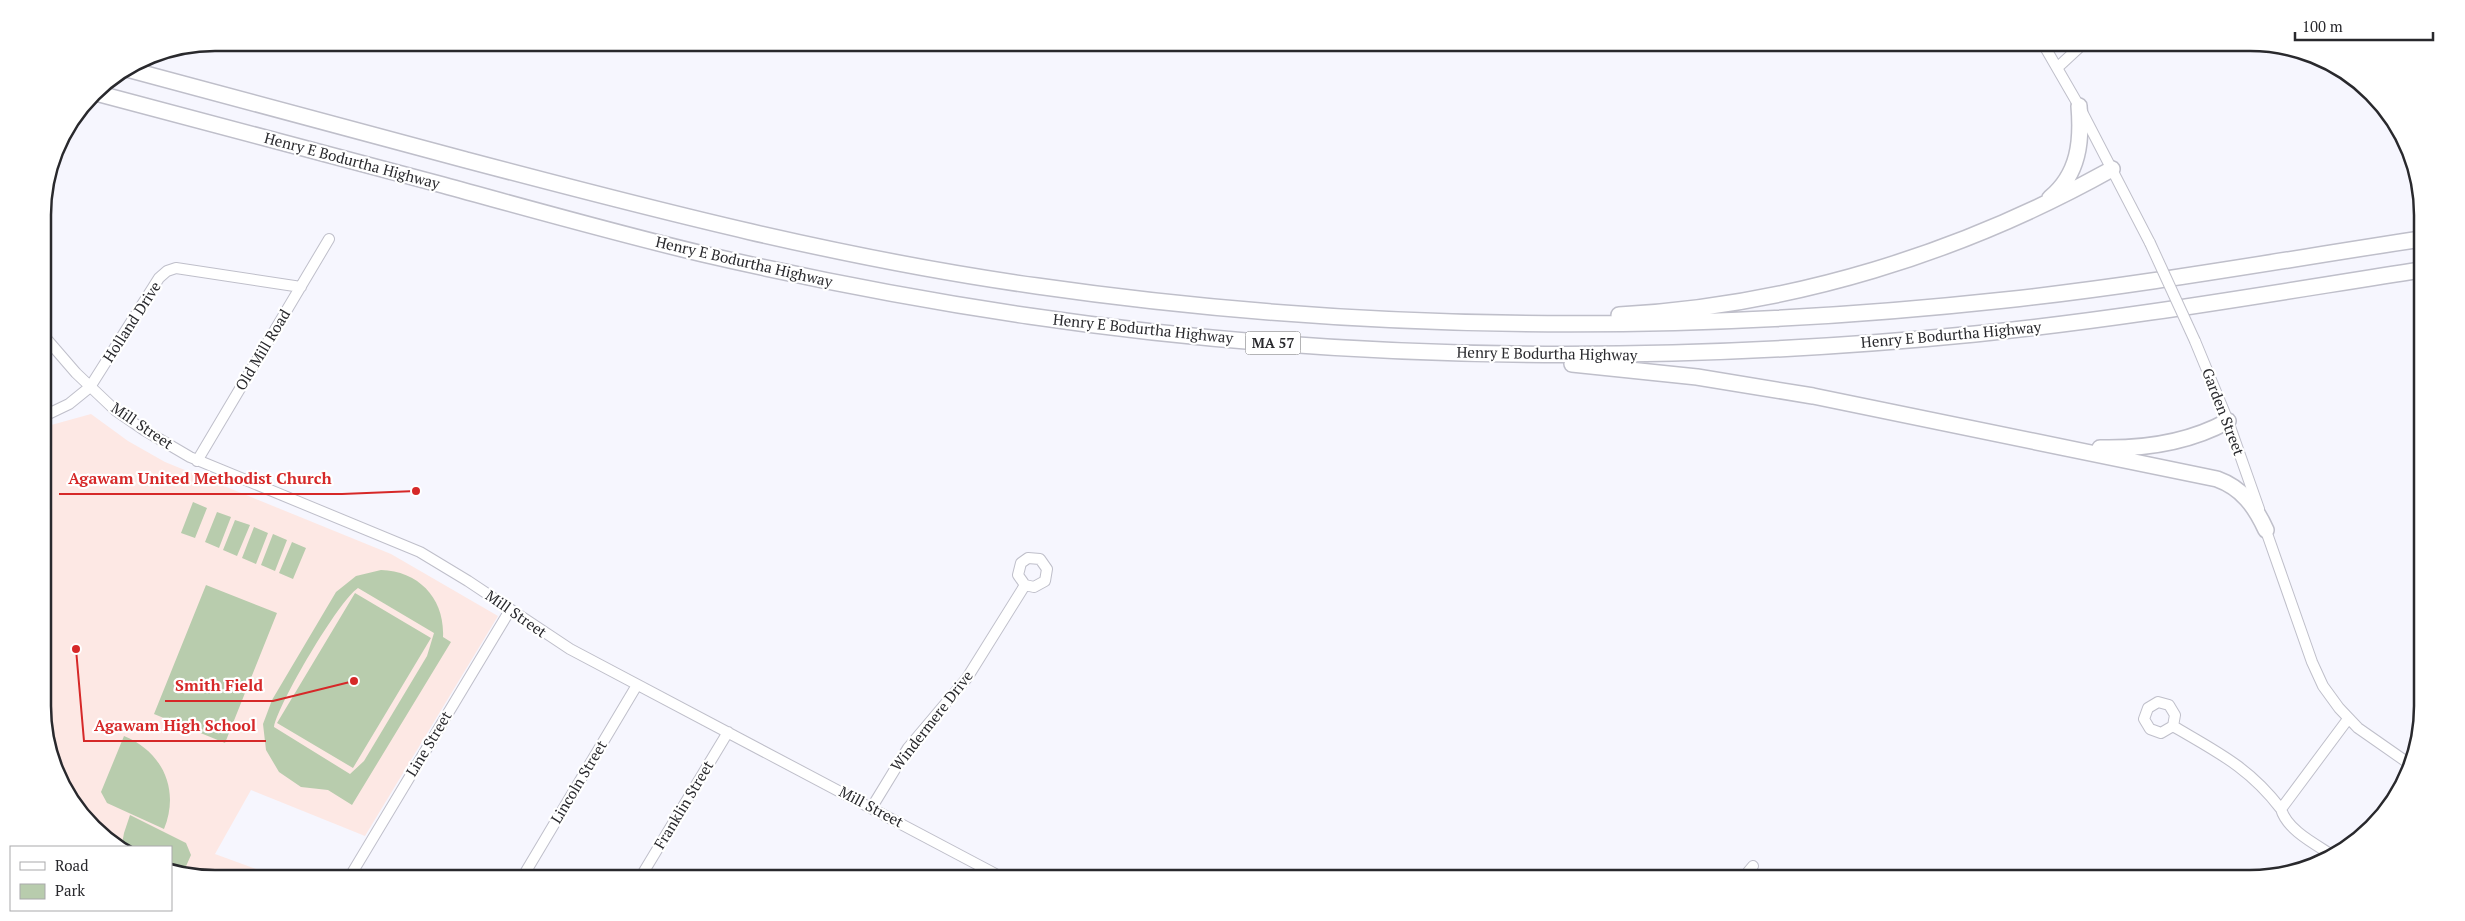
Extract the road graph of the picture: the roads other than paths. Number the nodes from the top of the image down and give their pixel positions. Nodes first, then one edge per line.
1 (2047, 51) edge
2 (2075, 51) edge
3 (2057, 68) junction
4 (137, 72) edge
5 (104, 95) edge
6 (2079, 106) junction
7 (2112, 169) junction
8 (2026, 214) junction
9 (329, 239) dead end
10 (2414, 240) edge
11 (2414, 271) edge
12 (301, 287) junction
13 (1400, 320) junction
14 (52, 345) edge
15 (1468, 353) junction
16 (90, 387) junction
17 (52, 412) edge
18 (2228, 422) junction
19 (2044, 443) junction
20 (197, 461) junction
21 (2266, 530) junction
22 (1025, 585) dead end
23 (510, 610) junction
24 (637, 685) junction
25 (2348, 719) junction
26 (2173, 726) dead end
27 (728, 732) junction
28 (2404, 761) edge
29 (872, 807) junction
30 (2282, 809) junction
31 (2326, 851) edge
32 (1753, 866) dead end
33 (1750, 869) edge
34 (354, 870) edge
35 (527, 870) edge
36 (645, 870) edge
37 (988, 870) edge

1 - 3 street, Garden Street
2 - 3 street
3 - 6 street, Garden Street
4 - 13 highway, Henry E Bodurtha Highway / MA 57
5 - 15 highway, Henry E Bodurtha Highway / MA 57
6 - 7 street, Garden Street
6 - 8 highway
7 - 8 highway
7 - 18 street, Garden Street, bridge
8 - 13 highway
9 - 12 street, Old Mill Road
10 - 13 highway, Henry E Bodurtha Highway / MA 57
11 - 15 highway, Henry E Bodurtha Highway / MA 57
12 - 16 street, Holland Drive
12 - 20 street, Old Mill Road
14 - 16 street, Mill Street
15 - 19 highway
16 - 17 street
16 - 20 street, Mill Street
18 - 19 highway
18 - 21 street, Garden Street
19 - 21 highway
20 - 23 street, Mill Street
21 - 25 street, Garden Street
22 - 29 street, Windermere Drive
23 - 24 street, Mill Street
23 - 34 street, Line Street
24 - 27 street, Mill Street
24 - 35 street, Lincoln Street
25 - 28 street, Garden Street
25 - 30 street
26 - 30 street
27 - 29 street, Mill Street
27 - 36 street, Franklin Street
29 - 37 street, Mill Street
30 - 31 street
32 - 33 street

